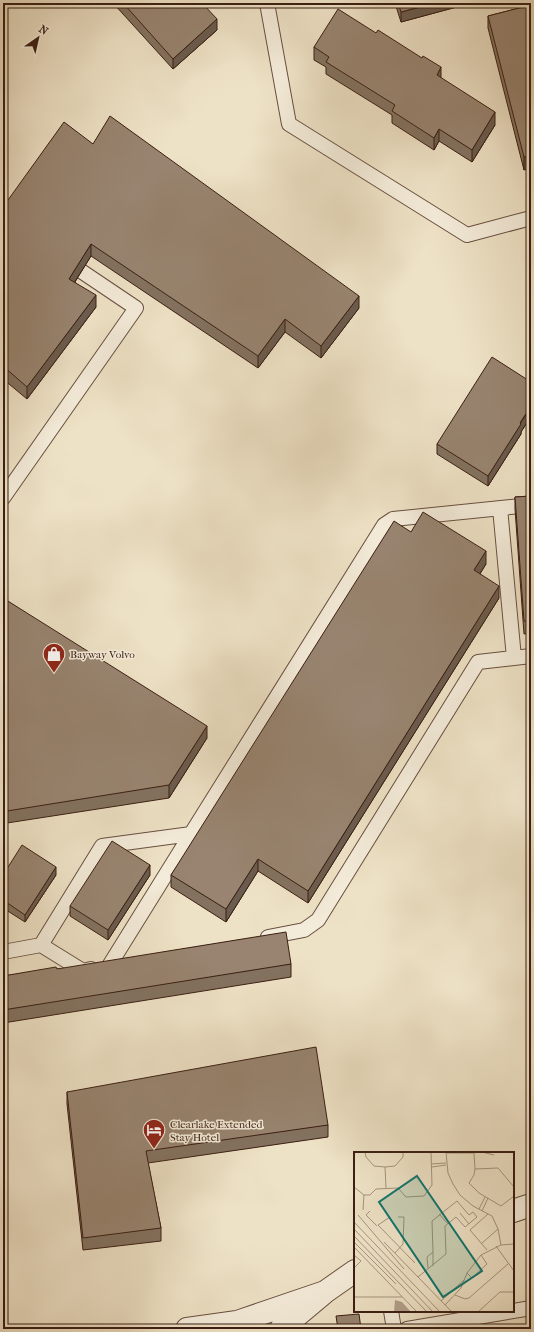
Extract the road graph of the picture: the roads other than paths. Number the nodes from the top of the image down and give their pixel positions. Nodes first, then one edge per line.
1 (267, 3) edge
2 (531, 218) edge
3 (82, 271) edge
4 (3, 498) edge
5 (531, 505) edge
6 (500, 508) junction
7 (531, 656) edge
8 (514, 658) junction
9 (191, 834) junction
10 (257, 939) edge
11 (41, 945) junction
12 (3, 952) edge
13 (124, 963) edge
14 (109, 966) junction
15 (531, 1205) edge
16 (514, 1211) edge
17 (354, 1272) edge
18 (325, 1292) junction
19 (531, 1308) edge
20 (514, 1311) edge
21 (391, 1312) edge
22 (507, 1312) edge
23 (187, 1329) edge
24 (281, 1329) edge
25 (394, 1329) edge
26 (407, 1329) edge

1 - 2 lane
3 - 4 lane
5 - 6 lane
6 - 8 lane
6 - 9 lane
7 - 8 lane
8 - 10 lane
9 - 11 lane
9 - 14 lane
11 - 12 lane
11 - 14 lane
13 - 14 lane
15 - 16 street
17 - 18 street
18 - 23 street
18 - 24 street
19 - 20 lane
21 - 25 lane
22 - 26 lane

